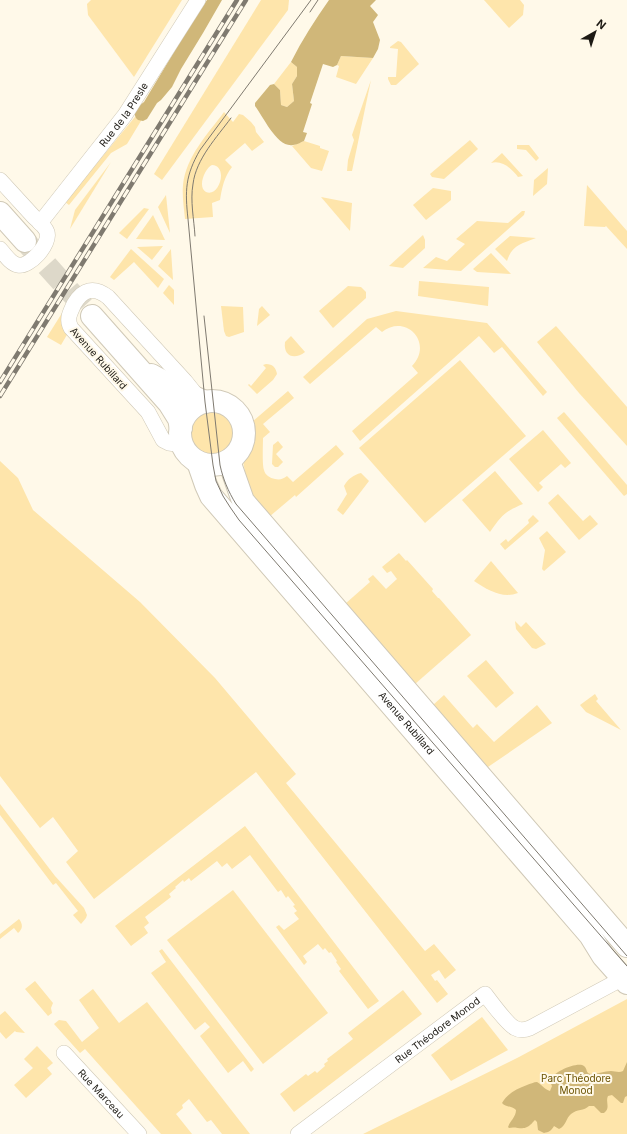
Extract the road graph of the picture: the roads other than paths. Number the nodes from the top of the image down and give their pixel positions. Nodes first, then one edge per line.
1 (198, 0) edge
2 (0, 180) edge
3 (0, 213) edge
4 (40, 223) junction
5 (25, 242) tunnel mouth
6 (0, 249) edge
7 (6, 265) edge
8 (92, 316) tunnel mouth
9 (133, 361) junction
10 (202, 401) junction
11 (182, 436) junction
12 (229, 461) junction
13 (198, 462) junction
14 (627, 946) edge
15 (624, 979) edge
16 (64, 1053) dead end
17 (139, 1134) edge
18 (298, 1134) edge

1 - 4 street, Rue de la Presle
2 - 4 street
3 - 5 main road
4 - 7 street
6 - 7 street
8 - 9 main road, Avenue Rubillard
9 - 10 main road, Avenue Rubillard
9 - 11 main road, Avenue Rubillard
10 - 11 main road
10 - 11 street, Avenue Rubillard
10 - 12 main road, Avenue Rubillard
11 - 13 main road, Avenue Rubillard
12 - 13 main road
12 - 14 main road, Avenue Rubillard
13 - 15 main road, Avenue Rubillard
15 - 18 street, Rue Théodore Monod
16 - 17 street, Rue Marceau

